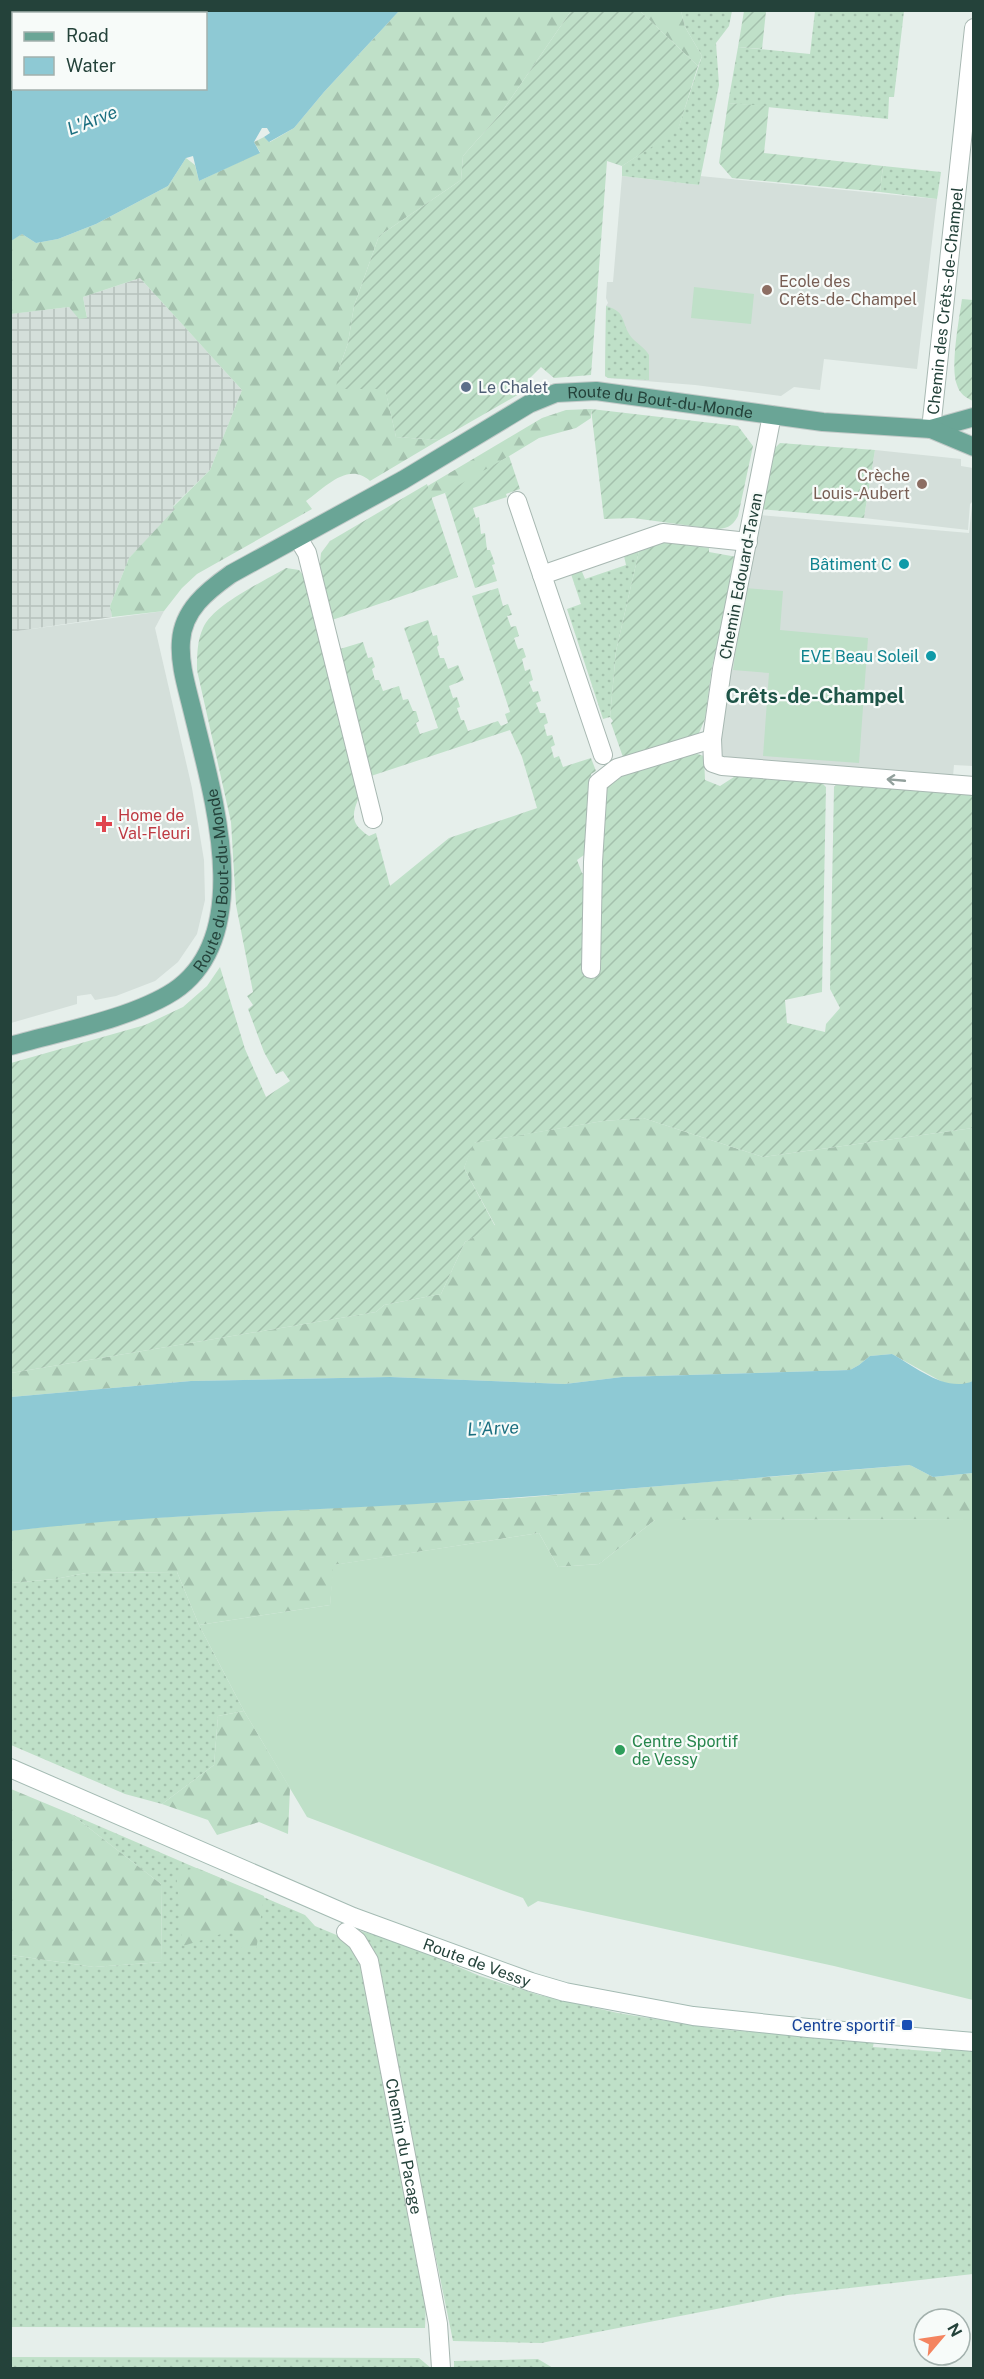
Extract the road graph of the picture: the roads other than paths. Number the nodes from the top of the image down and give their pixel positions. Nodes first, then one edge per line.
1 (974, 28) edge
2 (772, 415) junction
3 (974, 417) edge
4 (931, 429) junction
5 (974, 447) edge
6 (517, 501) dead end
7 (298, 538) junction
8 (748, 542) junction
9 (542, 575) junction
10 (712, 739) junction
11 (603, 754) dead end
12 (974, 786) edge
13 (373, 819) dead end
14 (591, 969) dead end
15 (10, 1046) edge
16 (10, 1768) edge
17 (346, 1932) dead end
18 (974, 2042) edge
19 (441, 2368) edge

1 - 4 street, Chemin des Crêts-de-Champel
2 - 4 main road, Route du Bout-du-Monde
2 - 7 main road, Route du Bout-du-Monde
2 - 8 street, Chemin Edouard-Tavan
3 - 4 main road
4 - 5 main road
6 - 9 street
7 - 13 street
7 - 15 main road, Route du Bout-du-Monde
8 - 9 street
8 - 10 street, Chemin Edouard-Tavan
9 - 11 street
12 -> 10 street, Chemin Edouard-Tavan
10 - 14 street
16 - 18 street, Route de Vessy
17 - 19 street, Chemin du Pacage

